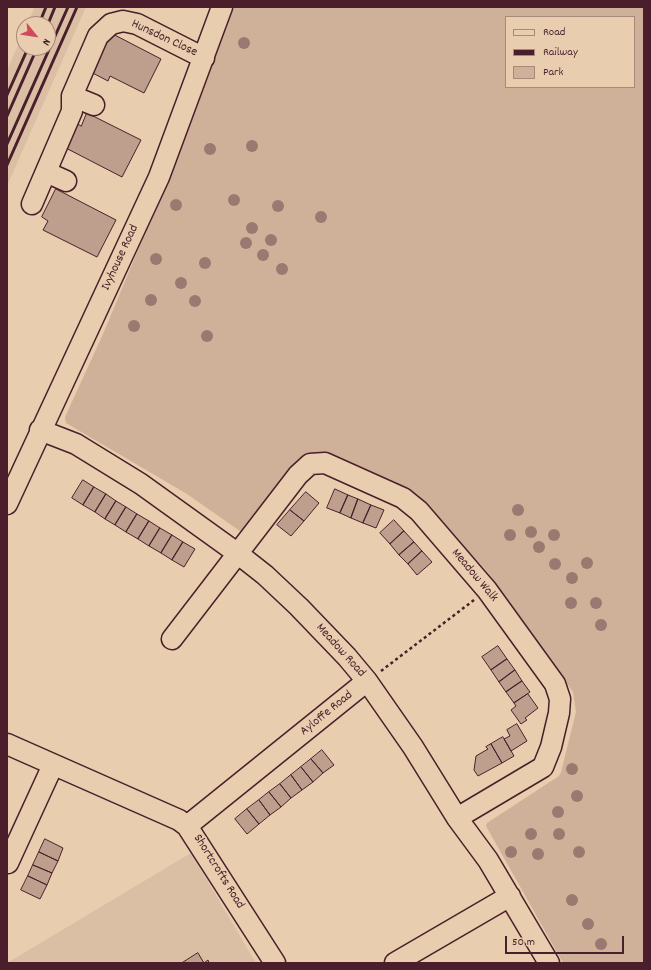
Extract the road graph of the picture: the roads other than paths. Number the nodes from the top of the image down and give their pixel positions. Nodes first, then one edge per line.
1 (222, 7) edge
2 (204, 58) junction
3 (72, 96) junction
4 (94, 105) dead end
5 (46, 172) junction
6 (66, 181) dead end
7 (32, 204) dead end
8 (40, 430) junction
9 (7, 504) edge
10 (237, 553) junction
11 (172, 639) dead end
12 (367, 681) junction
13 (7, 744) edge
14 (54, 765) junction
15 (457, 818) junction
16 (188, 826) junction
17 (8, 863) edge
18 (510, 896) junction
19 (275, 963) edge
20 (395, 963) edge
21 (548, 963) edge

1 - 2 street, Ivyhouse Road
2 - 3 street, Hunsdon Close
2 - 8 street, Ivyhouse Road
3 - 4 street
3 - 5 street, Hunsdon Close
5 - 6 street
5 - 7 street, Hunsdon Close
8 - 9 street, Ivyhouse Road
8 - 10 street, Meadow Road
10 - 11 street, Meadow Walk
10 - 12 street, Meadow Road
10 - 15 street, Meadow Walk
12 - 15 street, Meadow Road
12 - 16 street, Ayloffe Road
13 - 14 street, Shortcrofts Road
14 - 16 street, Shortcrofts Road
14 - 17 street
15 - 18 street, Meadow Road
16 - 19 street, Shortcrofts Road
18 - 20 street
18 - 21 street, Meadow Road

